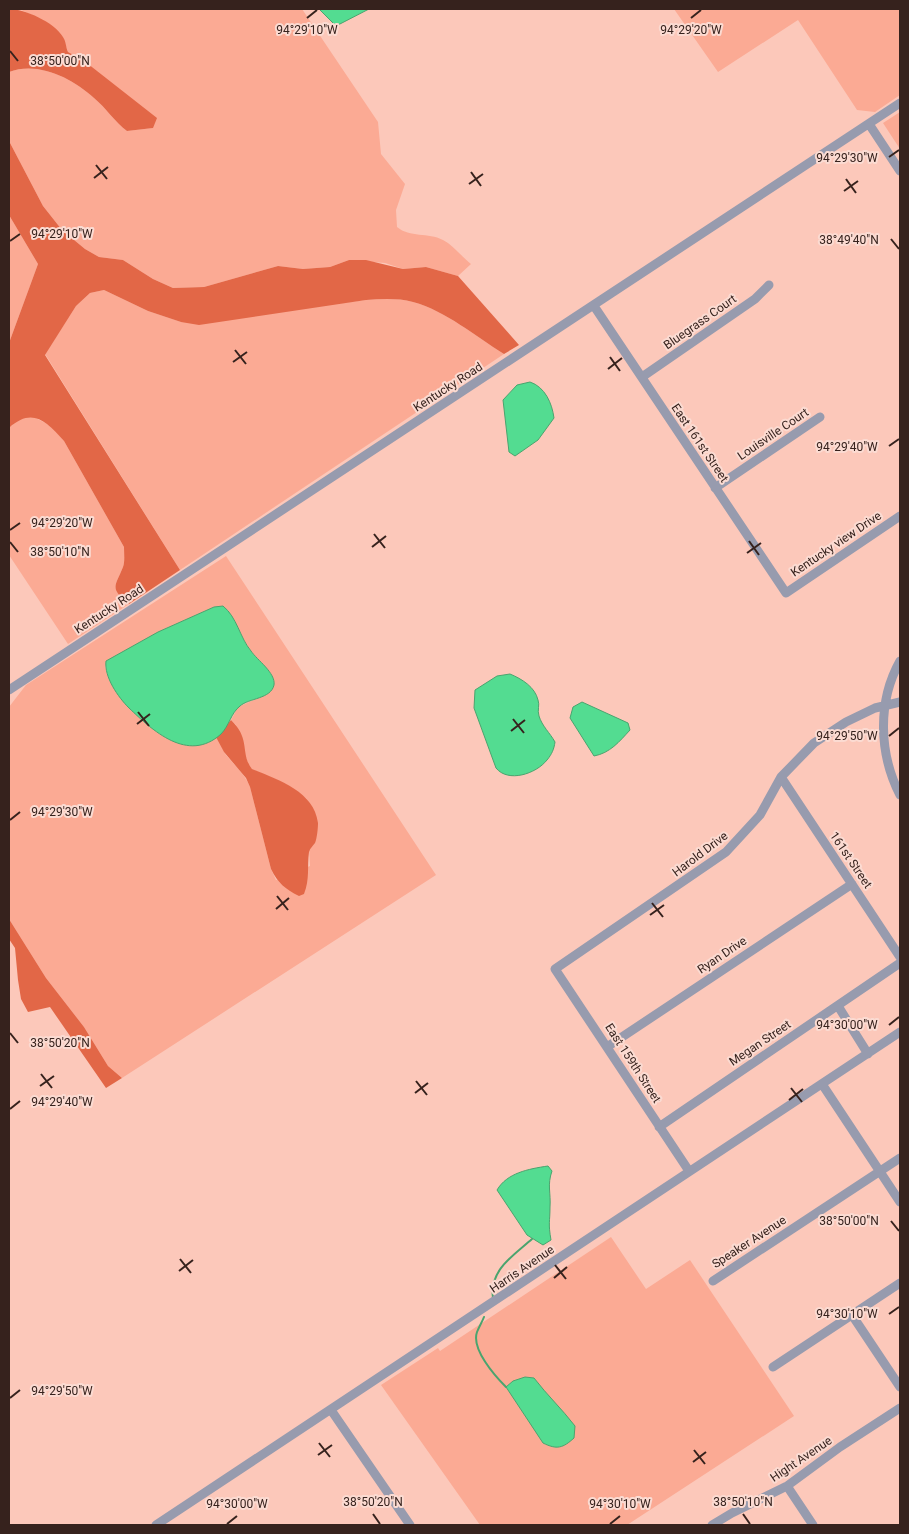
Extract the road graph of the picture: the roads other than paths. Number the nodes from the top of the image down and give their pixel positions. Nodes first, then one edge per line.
1 (900, 104) edge
2 (869, 124) junction
3 (900, 171) edge
4 (769, 285) dead end
5 (594, 306) junction
6 (642, 377) junction
7 (820, 417) dead end
8 (715, 488) junction
9 (900, 516) edge
10 (786, 593) joint
11 (900, 661) edge
12 (9, 690) edge
13 (900, 702) edge
14 (885, 704) junction
15 (781, 777) junction
16 (900, 795) edge
17 (852, 884) junction
18 (900, 957) edge
19 (900, 963) edge
20 (555, 968) joint
21 (838, 1006) junction
22 (900, 1032) edge
23 (607, 1047) junction
24 (868, 1054) junction
25 (822, 1084) junction
26 (659, 1127) junction
27 (900, 1158) edge
28 (880, 1171) junction
29 (689, 1172) junction
30 (900, 1202) edge
31 (712, 1281) dead end
32 (900, 1283) edge
33 (852, 1315) junction
34 (773, 1367) dead end
35 (900, 1388) edge
36 (900, 1408) edge
37 (330, 1410) junction
38 (787, 1486) junction
39 (156, 1525) edge
40 (410, 1525) edge
41 (712, 1525) edge
42 (813, 1525) edge

1 - 2 street, Kentucky Road
2 - 3 street
2 - 5 street, Kentucky Road
4 - 6 street, Bluegrass Court
5 - 6 street, East 161st Street
5 - 12 street, Kentucky Road
6 - 8 street, East 161st Street
7 - 8 street, Louisville Court
8 - 10 street, East 161st Street
9 - 10 street, Kentucky view Drive
11 - 14 street
13 - 14 street, Harold Drive
14 - 15 street, Harold Drive
14 - 16 street
15 - 17 street, 161st Street
15 - 20 street, Harold Drive
17 - 18 street, 161st Street
17 - 23 street, Ryan Drive
19 - 21 street, Megan Street
20 - 23 street, East 159th Street
21 - 24 street
21 - 26 street, Megan Street
22 - 24 street, Harris Avenue
23 - 26 street, East 159th Street
24 - 25 street, Harris Avenue
25 - 28 street
25 - 29 street, Harris Avenue
26 - 29 street, East 159th Street
27 - 28 street, Speaker Avenue
28 - 30 street
28 - 31 street, Speaker Avenue
29 - 37 street, Harris Avenue
32 - 33 street
33 - 34 street
33 - 35 street
36 - 38 street, Hight Avenue
37 - 39 street, Harris Avenue
37 - 40 street
38 - 41 street, Hight Avenue
38 - 42 street

